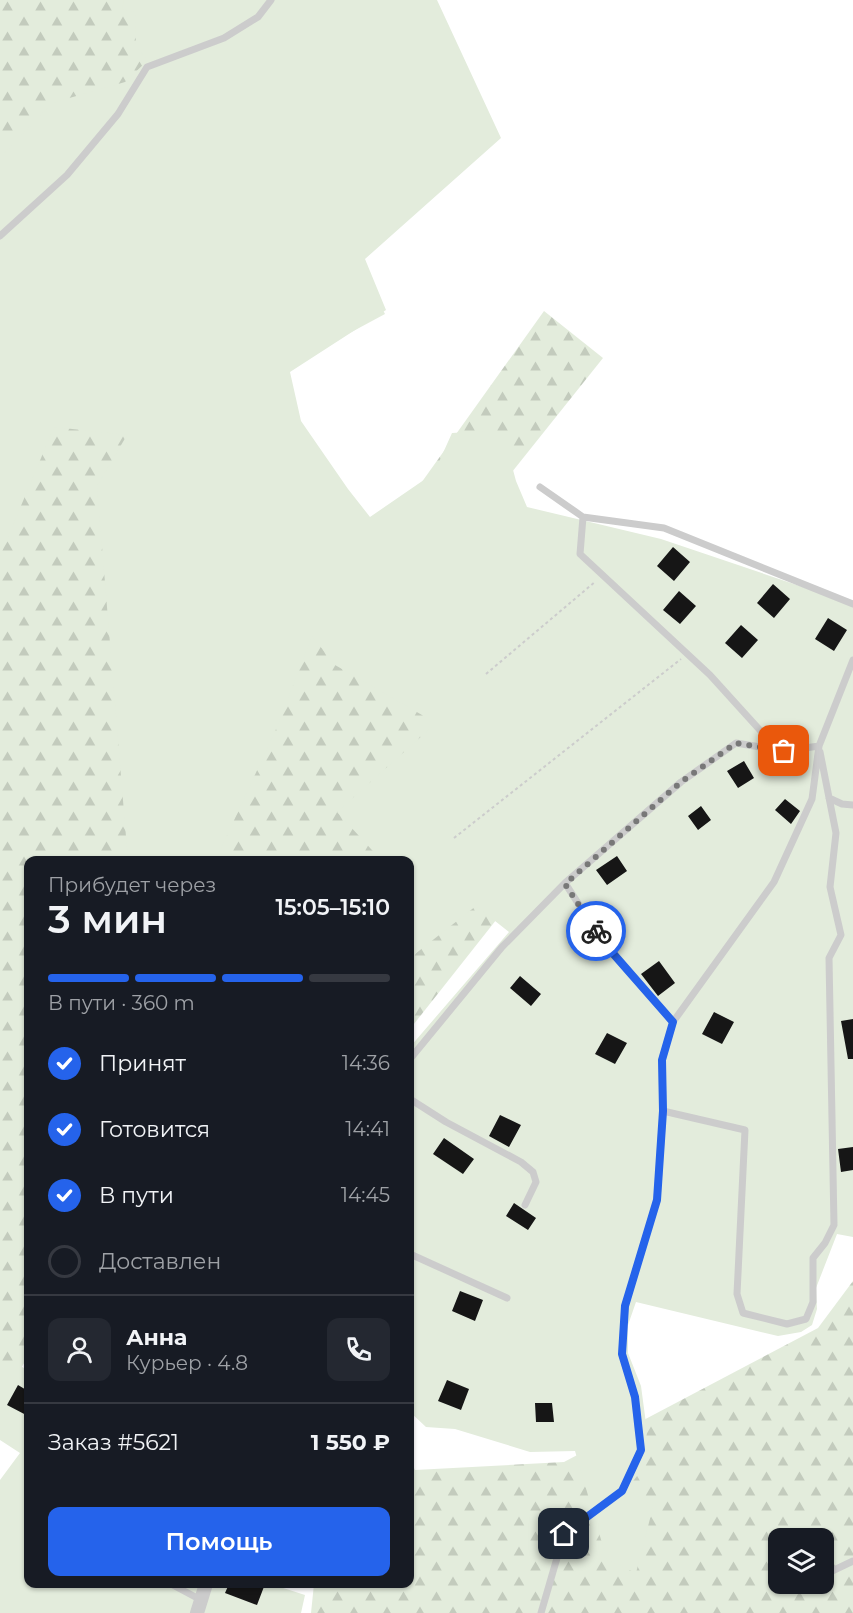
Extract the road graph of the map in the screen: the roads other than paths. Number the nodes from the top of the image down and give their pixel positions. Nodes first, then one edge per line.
1 (271, 0) edge
2 (0, 236) edge
3 (540, 487) dead end
4 (583, 517) junction
5 (853, 604) edge
6 (853, 660) edge
7 (819, 746) junction
8 (777, 749) junction
9 (829, 798) junction
10 (853, 805) edge
11 (565, 884) junction
12 (673, 1022) junction
13 (414, 1054) edge
14 (414, 1102) edge
15 (663, 1111) junction
16 (525, 1205) dead end
17 (414, 1256) edge
18 (507, 1298) dead end
19 (853, 1561) edge
20 (834, 1570) edge
21 (176, 1588) edge
22 (205, 1588) edge
23 (199, 1607) edge
24 (541, 1613) edge

1 - 2 lane
3 - 4 lane
4 - 5 lane
4 - 8 lane
6 - 7 lane
7 - 8 lane
7 - 9 lane
7 - 12 lane
8 - 11 lane
9 - 10 lane
9 - 15 lane
11 - 12 lane
11 - 13 lane
12 - 15 lane
14 - 16 lane
15 - 24 lane
17 - 18 lane
19 - 20 lane
21 - 23 lane
22 - 23 street

